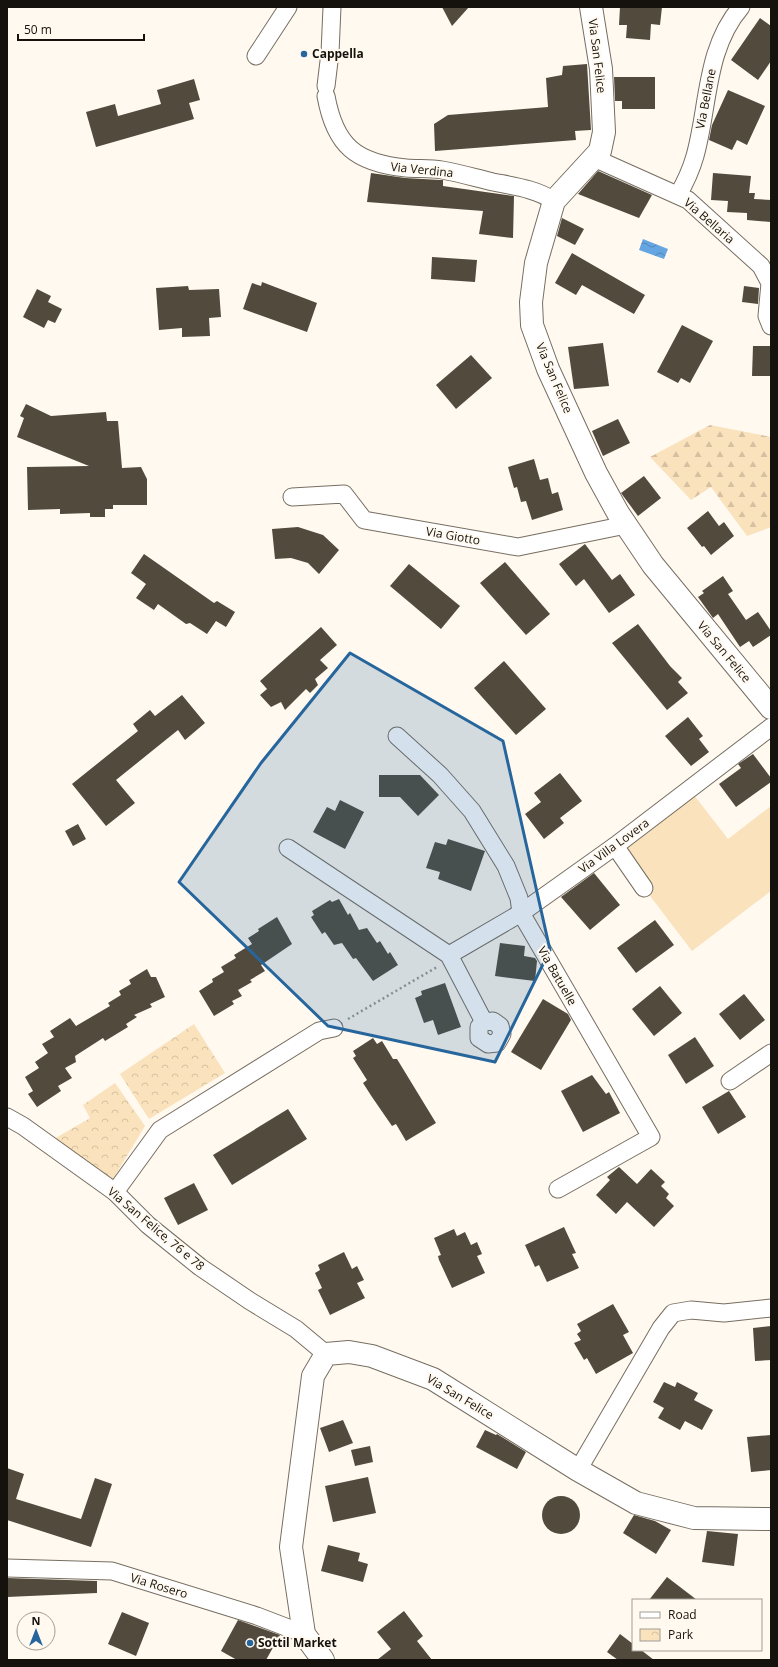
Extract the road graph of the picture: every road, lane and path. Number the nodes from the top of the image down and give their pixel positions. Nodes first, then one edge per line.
1 (288, 7) edge
2 (332, 7) edge
3 (591, 7) edge
4 (741, 7) edge
5 (256, 56) dead end
6 (594, 158) junction
7 (678, 196) junction
8 (554, 201) junction
9 (771, 326) edge
10 (292, 496) dead end
11 (626, 525) junction
12 (771, 708) edge
13 (771, 727) edge
14 (397, 736) dead end
15 (615, 846) junction
16 (288, 848) dead end
17 (644, 888) dead end
18 (521, 914) junction
19 (449, 955) junction
20 (484, 1022) dead end
21 (334, 1028) joint
22 (771, 1053) edge
23 (730, 1080) dead end
24 (7, 1117) edge
25 (558, 1189) dead end
26 (115, 1192) junction
27 (771, 1308) edge
28 (326, 1354) junction
29 (578, 1470) junction
30 (771, 1519) edge
31 (7, 1568) edge
32 (304, 1634) junction
33 (323, 1660) edge

1 - 5 street
2 - 8 street, Via Verdina
3 - 6 street, Via San Felice
4 - 7 street, Via Bellane
6 - 7 street, Via Bellaria
6 - 8 street, Via San Felice
7 - 9 street, Via Bellaria
8 - 11 street, Via San Felice
10 - 11 street, Via Giotto
11 - 12 street, Via San Felice
13 - 15 street, Via Villa Lovera
14 - 18 street, Via Batuelle
15 - 17 street
15 - 18 street, Via Villa Lovera
16 - 19 street
18 - 19 street, Via Villa Lovera
18 - 25 street, Via Batuelle
19 - 20 street
19 - 21 path
21 - 26 street
22 - 23 street
24 - 26 street, Via San Felice, 76 e 78
26 - 28 street, Via San Felice, 76 e 78
27 - 29 street
28 - 29 street, Via San Felice
28 - 32 street
29 - 30 street, Via San Felice
31 - 32 street, Via Rosero
32 - 33 street

